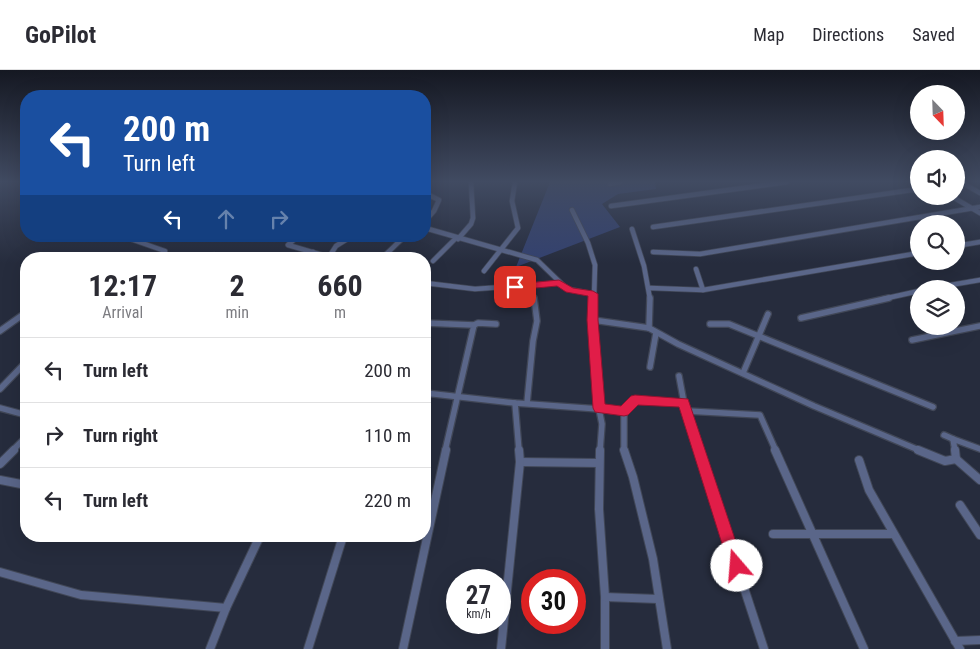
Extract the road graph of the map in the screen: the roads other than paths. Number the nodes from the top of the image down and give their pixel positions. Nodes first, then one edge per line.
1 (473, 209) edge
2 (513, 209) edge
3 (782, 209) edge
4 (973, 209) joint
5 (572, 210) dead end
6 (980, 214) edge
7 (653, 227) dead end
8 (632, 229) dead end
9 (431, 230) edge
10 (457, 238) junction
11 (139, 242) edge
12 (291, 242) edge
13 (342, 242) edge
14 (399, 242) edge
15 (980, 242) edge
16 (965, 244) edge
17 (502, 250) junction
18 (163, 252) edge
19 (313, 252) edge
20 (332, 252) edge
21 (389, 252) edge
22 (653, 252) dead end
23 (910, 255) edge
24 (432, 261) dead end
25 (696, 269) dead end
26 (484, 271) dead end
27 (980, 280) edge
28 (559, 283) junction
29 (965, 283) edge
30 (431, 285) edge
31 (530, 286) junction
32 (650, 288) junction
33 (703, 290) junction
34 (910, 293) edge
35 (593, 294) junction
36 (768, 314) dead end
37 (20, 317) edge
38 (800, 318) dead end
39 (593, 320) junction
40 (431, 323) edge
41 (496, 324) dead end
42 (710, 324) dead end
43 (474, 325) junction
44 (980, 326) edge
45 (649, 328) junction
46 (0, 331) edge
47 (656, 333) junction
48 (757, 337) junction
49 (912, 340) dead end
50 (20, 368) edge
51 (650, 368) dead end
52 (743, 373) junction
53 (679, 376) dead end
54 (0, 390) edge
55 (431, 394) edge
56 (457, 397) junction
57 (515, 403) junction
58 (527, 403) junction
59 (684, 403) junction
60 (934, 407) dead end
61 (0, 408) edge
62 (599, 408) junction
63 (624, 412) junction
64 (687, 412) junction
65 (20, 413) edge
66 (944, 435) dead end
67 (953, 439) junction
68 (20, 443) edge
69 (980, 449) edge
70 (956, 459) junction
71 (860, 460) dead end
72 (520, 462) junction
73 (599, 463) junction
74 (0, 464) edge
75 (0, 480) edge
76 (980, 480) edge
77 (20, 484) edge
78 (960, 505) dead end
79 (431, 518) edge
80 (773, 534) dead end
81 (813, 534) junction
82 (893, 534) junction
83 (980, 535) edge
84 (257, 542) edge
85 (341, 542) edge
86 (426, 542) edge
87 (0, 572) edge
88 (605, 597) junction
89 (658, 599) junction
90 (226, 608) junction
91 (980, 640) edge
92 (958, 645) edge
93 (210, 649) edge
94 (308, 649) edge
95 (403, 649) edge
96 (502, 649) edge
97 (605, 649) edge
98 (667, 649) edge
99 (764, 649) edge
100 (864, 649) edge

1 - 10 street
2 - 17 street
3 - 7 street
4 - 6 street
4 - 22 street
5 - 35 street
8 - 32 street
9 - 10 street
10 - 17 street
10 - 24 street
11 - 18 street
12 - 19 street
13 - 20 street
14 - 21 street
15 - 16 street
17 - 26 street
17 - 28 street
23 - 33 street
25 - 33 street
27 - 29 street
28 - 31 street
28 - 35 street
30 - 31 street
31 - 58 street
32 - 33 street
32 - 45 street
34 - 38 street
35 - 39 street
36 - 48 street
37 - 46 street
39 - 45 street
39 - 62 street
40 - 43 street
41 - 43 street
42 - 48 street
43 - 56 street
44 - 49 street
45 - 47 street
47 - 51 street
47 - 52 street
48 - 52 street
48 - 60 street
50 - 54 street
52 - 70 street
53 - 59 street
55 - 56 street
56 - 57 street
56 - 79 street
57 - 58 street
57 - 72 street
58 - 62 street
59 - 63 street
59 - 64 street
61 - 65 street
62 - 63 street
62 - 73 street
63 - 89 street
64 - 81 street
64 - 99 street
66 - 67 street
67 - 69 street
67 - 70 street
68 - 74 street
70 - 76 street
71 - 82 street
72 - 73 street
72 - 96 street
73 - 88 street
75 - 77 street
78 - 83 street
80 - 81 street
81 - 82 street
81 - 100 street
82 - 92 street
84 - 90 street
85 - 94 street
86 - 95 street
87 - 90 street
88 - 89 street
88 - 97 street
89 - 98 street
90 - 93 street
91 - 92 street

